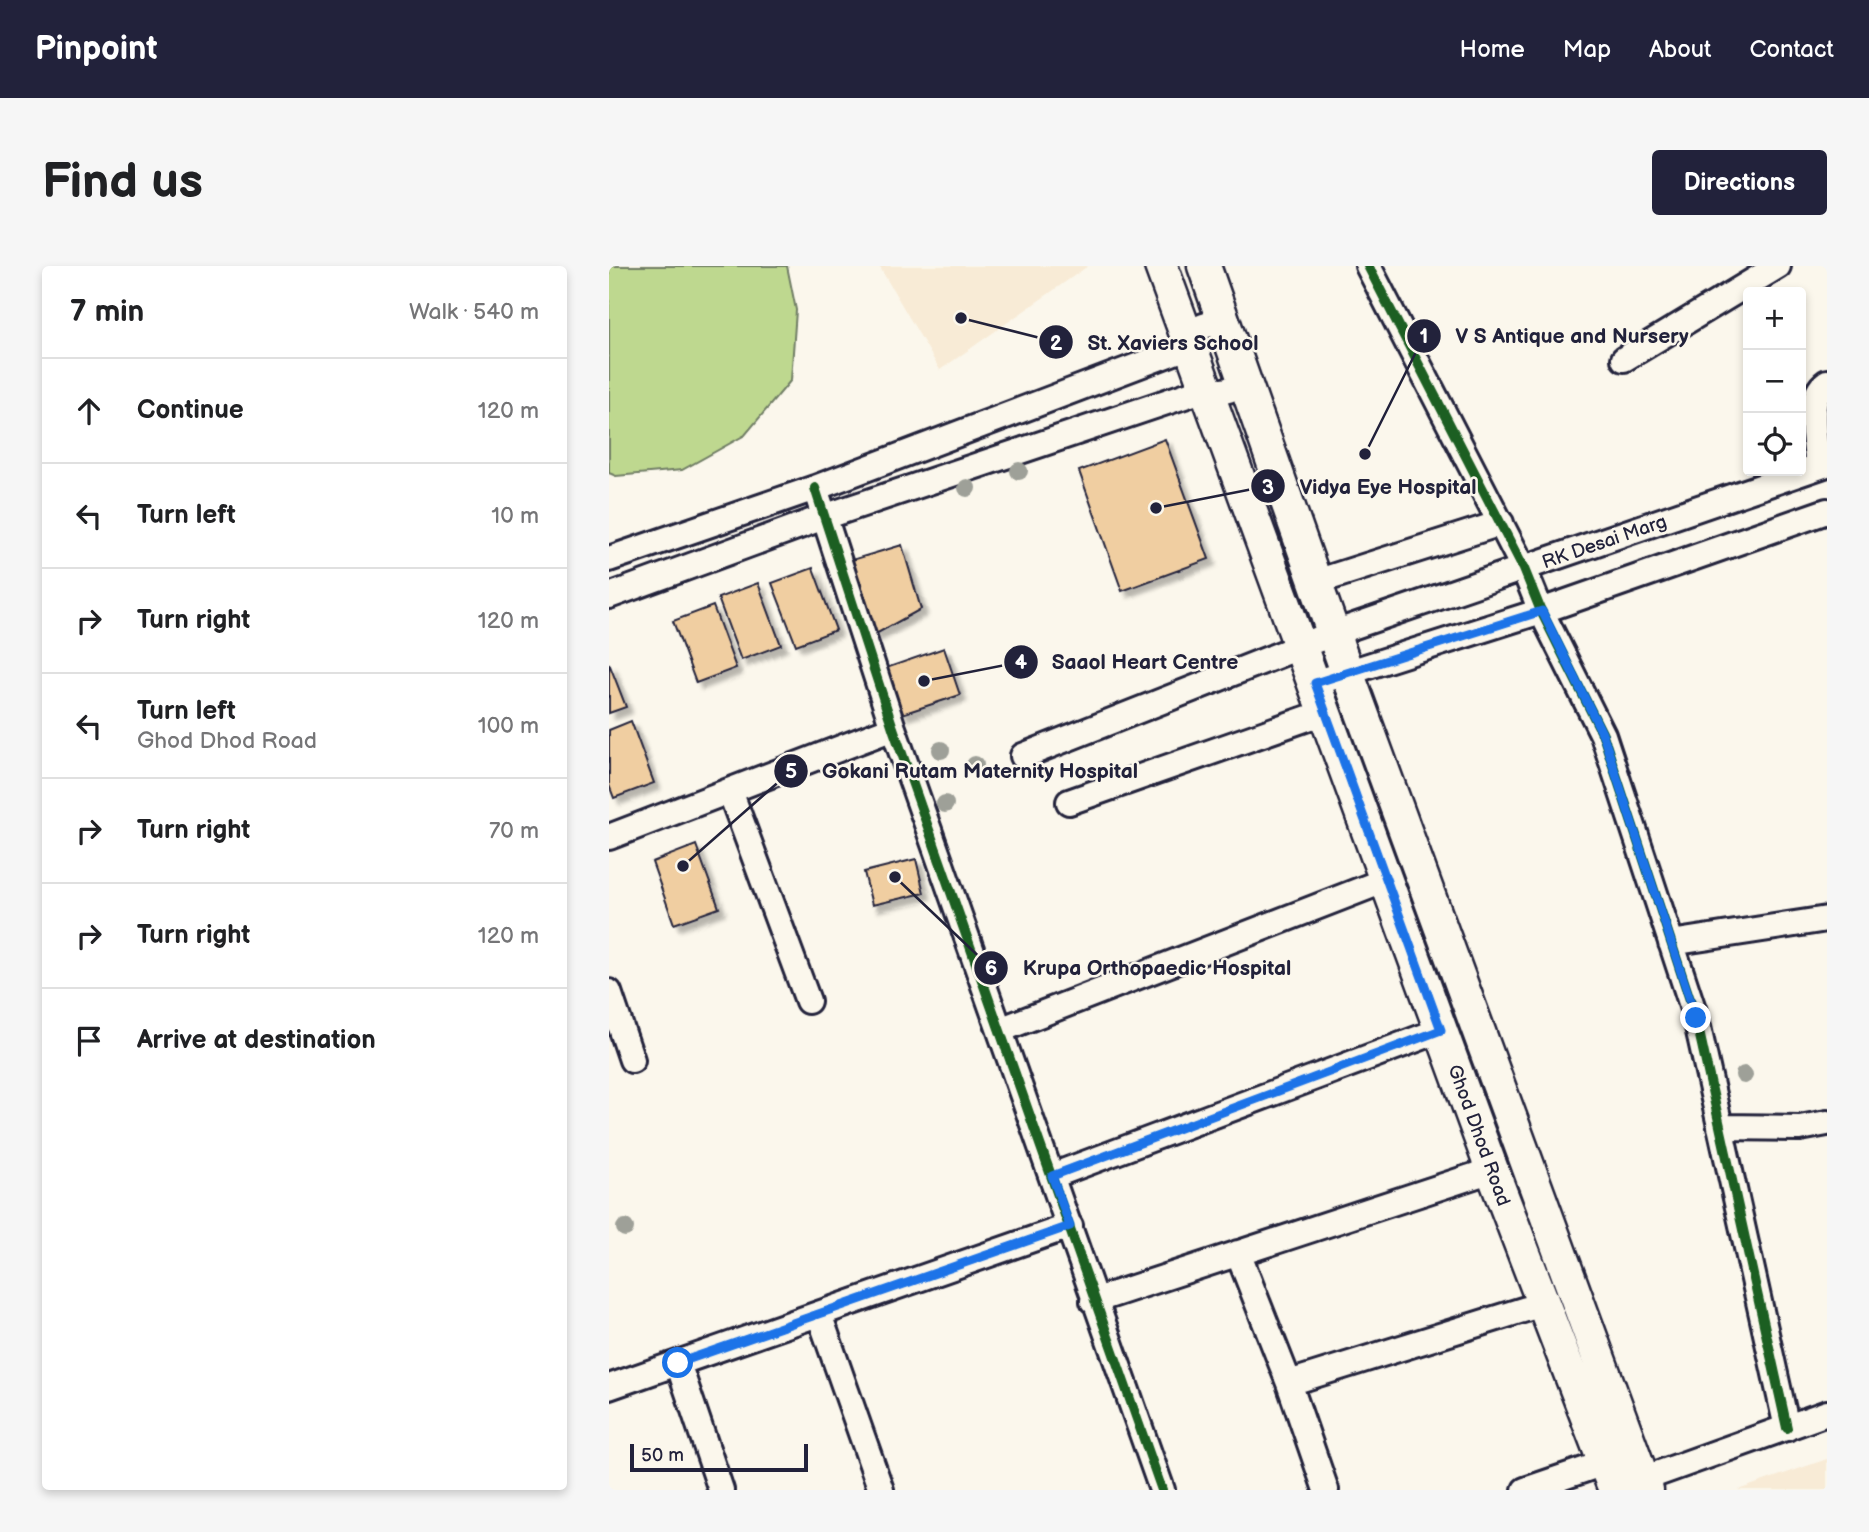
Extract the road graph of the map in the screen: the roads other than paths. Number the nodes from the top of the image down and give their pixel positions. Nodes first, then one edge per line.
1 (1161, 266) edge
2 (1204, 266) edge
3 (1368, 266) edge
4 (1778, 266) edge
5 (1229, 331) junction
6 (1190, 346) junction
7 (1624, 359) dead end
8 (1244, 376) junction
9 (1827, 382) edge
10 (1208, 388) junction
11 (1822, 466) edge
12 (814, 488) junction
13 (1827, 511) edge
14 (824, 517) junction
15 (1501, 523) junction
16 (609, 559) edge
17 (1524, 569) junction
18 (1316, 582) junction
19 (609, 596) edge
20 (1542, 611) junction
21 (1334, 633) junction
22 (1301, 645) junction
23 (1347, 672) junction
24 (1315, 683) junction
25 (1325, 712) junction
26 (893, 729) junction
27 (1023, 757) dead end
28 (730, 791) junction
29 (1069, 802) dead end
30 (609, 837) edge
31 (1386, 880) junction
32 (1827, 919) edge
33 (1671, 943) junction
34 (609, 992) edge
35 (808, 1001) dead end
36 (1000, 1030) junction
37 (1441, 1030) junction
38 (632, 1060) dead end
39 (1827, 1123) edge
40 (1720, 1127) junction
41 (1492, 1170) junction
42 (1052, 1176) junction
43 (1070, 1226) junction
44 (1238, 1253) junction
45 (1093, 1301) junction
46 (1542, 1304) junction
47 (819, 1314) junction
48 (678, 1363) junction
49 (1289, 1383) junction
50 (609, 1387) edge
51 (1827, 1413) edge
52 (1787, 1428) junction
53 (1628, 1480) edge
54 (721, 1490) edge
55 (881, 1490) edge
56 (1162, 1490) edge
57 (1326, 1490) edge
58 (1525, 1490) edge

1 - 6 main road, Ghod Dhod Road
2 - 5 main road
3 - 15 street
4 - 7 street
5 - 6 street
5 - 8 main road
6 - 10 main road, Ghod Dhod Road
6 - 12 street
8 - 10 street
8 - 18 main road
9 - 11 street
10 - 14 street
10 - 22 main road, Ghod Dhod Road
11 - 17 street, RK Desai Marg
12 - 14 street
12 - 16 street
13 - 20 street
14 - 19 street
14 - 26 street
15 - 17 street
15 - 18 street
17 - 20 street
17 - 21 street, RK Desai Marg
18 - 21 main road
20 - 23 street
20 - 33 street
21 - 22 street, RK Desai Marg
21 - 23 main road
22 - 24 main road, Ghod Dhod Road
22 - 27 street, RK Desai Marg
23 - 24 street
23 - 53 main road
24 - 25 main road, Ghod Dhod Road
25 - 29 street
25 - 31 main road, Ghod Dhod Road
26 - 28 street
26 - 36 street
28 - 30 street
28 - 35 street
31 - 36 street
31 - 37 main road, Ghod Dhod Road
32 - 33 street
33 - 40 street
34 - 38 street
36 - 42 street
37 - 41 main road, Ghod Dhod Road
37 - 42 street
39 - 40 street
40 - 52 street
41 - 44 street
41 - 46 main road, Ghod Dhod Road
42 - 43 street
43 - 45 street
43 - 47 street
44 - 45 street
44 - 49 street
45 - 56 street
46 - 49 street
46 - 53 main road, Ghod Dhod Road
47 - 48 street
47 - 55 street
48 - 50 street
48 - 54 street
49 - 57 street
51 - 52 street
52 - 53 street
53 - 58 street

